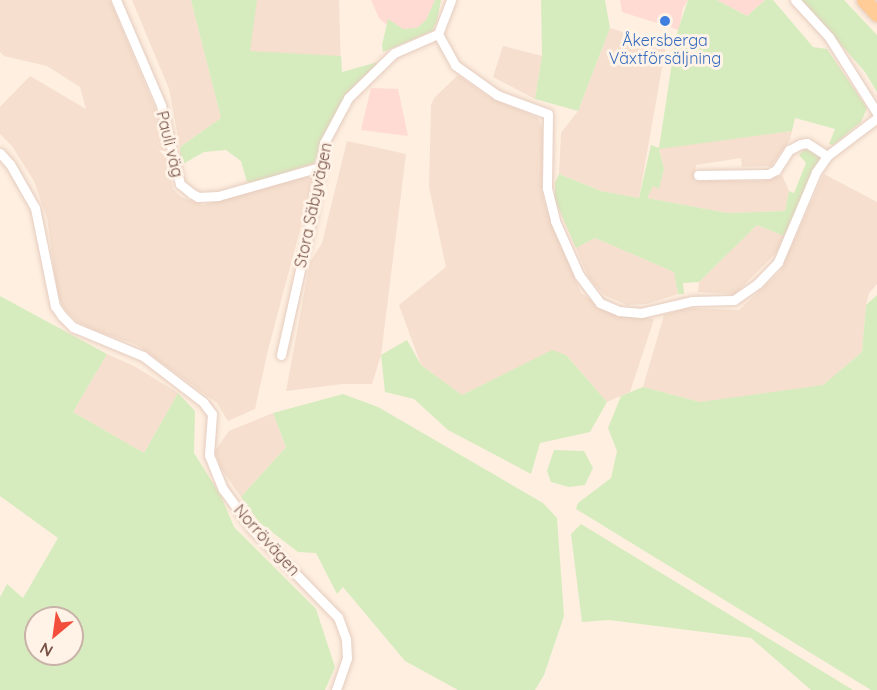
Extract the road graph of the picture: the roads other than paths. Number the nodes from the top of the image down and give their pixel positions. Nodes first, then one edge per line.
1 (116, 0) edge
2 (451, 0) edge
3 (795, 0) edge
4 (864, 0) edge
5 (877, 14) edge
6 (438, 34) junction
7 (877, 113) edge
8 (877, 118) edge
9 (0, 153) edge
10 (827, 156) junction
11 (320, 167) junction
12 (698, 175) dead end
13 (280, 355) dead end
14 (336, 690) edge

1 - 11 street, Pauli väg
2 - 6 street
3 - 7 street
4 - 5 main road
6 - 10 street
6 - 11 street, Stora Säbyvägen
8 - 10 street
9 - 14 street, Norrövägen
10 - 12 street
11 - 13 street, Stora Säbyvägen

